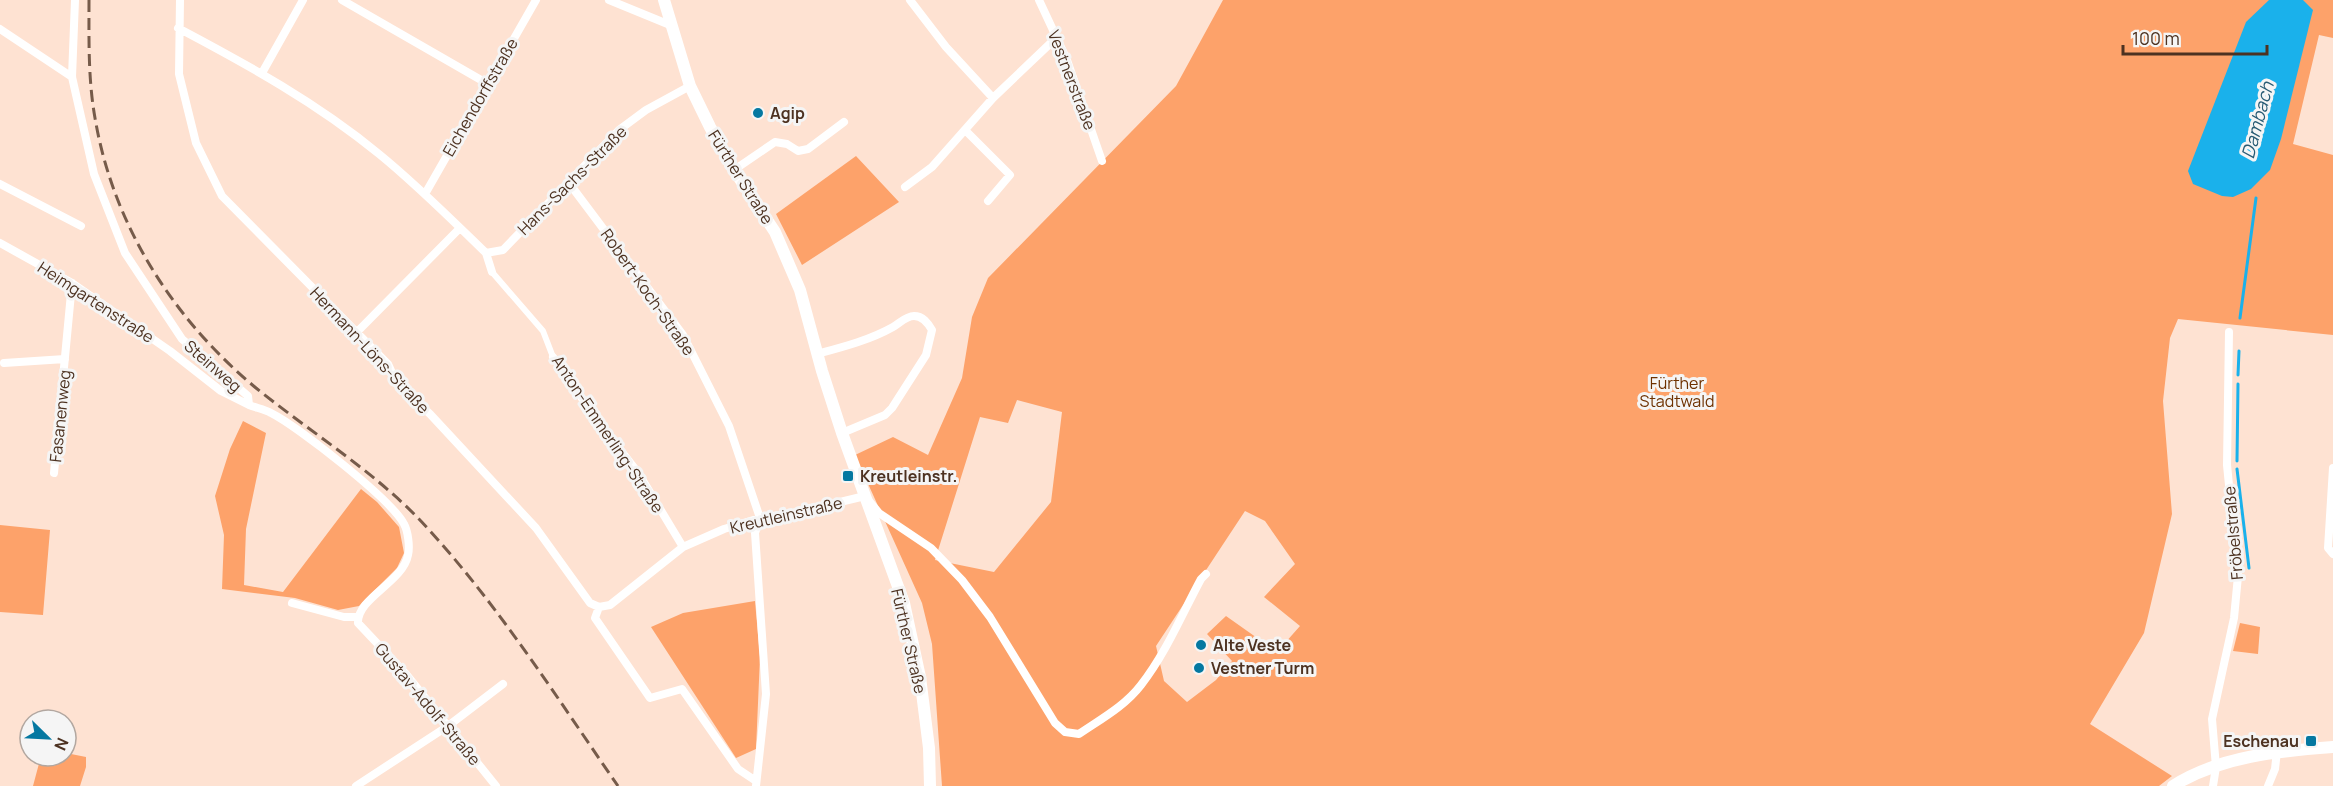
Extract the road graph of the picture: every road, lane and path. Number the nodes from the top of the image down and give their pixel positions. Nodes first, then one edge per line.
1 (75, 0) edge
2 (180, 0) edge
3 (303, 0) edge
4 (342, 0) edge
5 (536, 0) edge
6 (609, 0) edge
7 (664, 0) edge
8 (910, 0) edge
9 (1039, 0) edge
10 (670, 25) junction
11 (178, 28) junction
12 (0, 29) edge
13 (1057, 37) junction
14 (262, 73) junction
15 (72, 77) junction
16 (488, 84) junction
17 (690, 86) junction
18 (993, 98) junction
19 (844, 122) dead end
20 (965, 130) junction
21 (1102, 161) dead end
22 (734, 170) junction
23 (569, 183) junction
24 (0, 184) edge
25 (905, 187) dead end
26 (425, 194) junction
27 (988, 201) dead end
28 (81, 226) dead end
29 (460, 228) junction
30 (0, 243) edge
31 (486, 253) junction
32 (492, 272) joint
33 (72, 283) junction
34 (2229, 332) dead end
35 (356, 333) junction
36 (182, 339) junction
37 (170, 351) junction
38 (817, 354) junction
39 (554, 357) joint
40 (65, 359) junction
41 (4, 363) dead end
42 (249, 405) junction
43 (842, 433) junction
44 (2333, 468) edge
45 (54, 473) dead end
46 (865, 496) junction
47 (2332, 499) edge
48 (760, 518) junction
49 (683, 547) junction
50 (2333, 554) edge
51 (1206, 574) dead end
52 (292, 603) dead end
53 (599, 607) junction
54 (358, 620) junction
55 (503, 684) dead end
56 (448, 726) junction
57 (2333, 747) edge
58 (2277, 751) junction
59 (2216, 767) junction
60 (756, 784) edge
61 (356, 786) edge
62 (496, 786) edge
63 (930, 786) edge
64 (2173, 786) edge
65 (2213, 786) edge
66 (2268, 786) edge

1 - 15 street, Steinweg
2 - 11 street, Hermann-Löns-Straße
3 - 14 street
4 - 16 street
5 - 16 street, Eichendorffstraße
6 - 10 street
7 - 10 main road, Fürther Straße
8 - 18 street
9 - 13 street, Vestnerstraße
10 - 17 main road, Fürther Straße
11 - 14 street, Anton-Emmerling-Straße
11 - 35 street, Hermann-Löns-Straße
12 - 15 street
13 - 18 street
13 - 21 street, Vestnerstraße
14 - 26 street, Anton-Emmerling-Straße
15 - 36 street, Steinweg
16 - 26 street, Eichendorffstraße
17 - 22 main road, Fürther Straße
17 - 23 street, Hans-Sachs-Straße
18 - 20 street
19 - 22 street
20 - 25 street
20 - 27 street
22 - 38 main road, Fürther Straße
23 - 31 street, Hans-Sachs-Straße
23 - 48 street, Robert-Koch-Straße
24 - 28 street
26 - 29 street, Anton-Emmerling-Straße
29 - 31 street, Anton-Emmerling-Straße
29 - 35 street
30 - 33 street, Heimgartenstraße
31 - 32 street, Anton-Emmerling-Straße
32 - 39 street, Anton-Emmerling-Straße
33 - 37 street, Heimgartenstraße
33 - 40 street, Fasanenweg
34 - 59 street, Fröbelstraße
35 - 53 street, Hermann-Löns-Straße
36 - 37 street
36 - 42 street, Steinweg
37 - 42 street, Heimgartenstraße
38 - 43 main road, Fürther Straße
38 - 43 street
39 - 49 street, Anton-Emmerling-Straße
40 - 41 street, Fasanenweg
40 - 45 street, Fasanenweg
42 - 54 street, Steinweg
43 - 46 main road, Fürther Straße
44 - 47 street
46 - 48 street, Kreutleinstraße
46 - 51 street
46 - 63 main road, Fürther Straße
47 - 50 street
48 - 49 street, Kreutleinstraße
48 - 60 street, Robert-Koch-Straße
49 - 53 street, Kreutleinstraße
52 - 54 street
53 - 60 street
54 - 56 street, Gustav-Adolf-Straße
55 - 56 street
56 - 61 street
56 - 62 street, Gustav-Adolf-Straße
57 - 58 main road
58 - 59 main road
58 - 66 street
59 - 64 main road
59 - 65 street, Fröbelstraße

